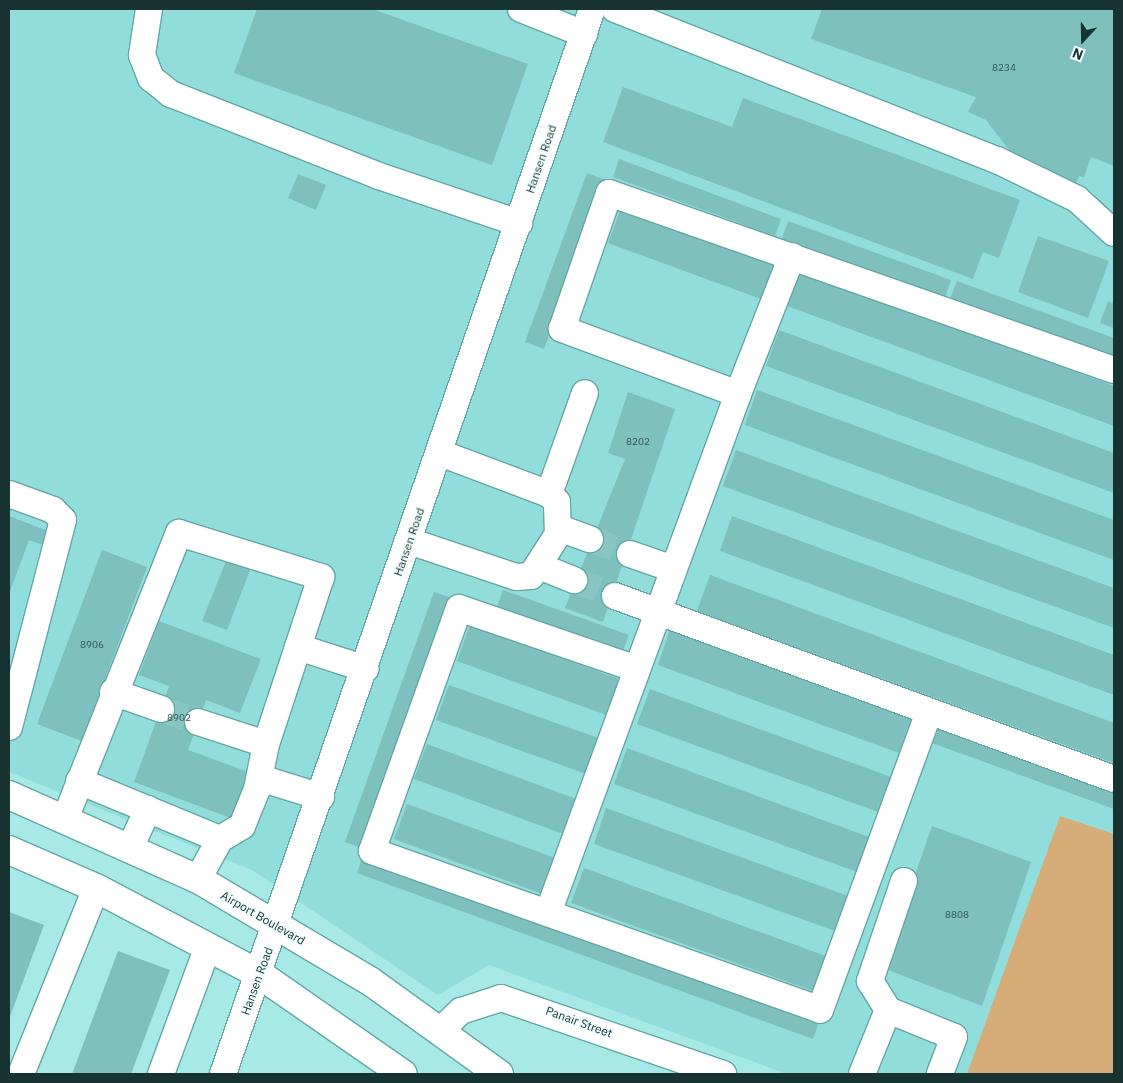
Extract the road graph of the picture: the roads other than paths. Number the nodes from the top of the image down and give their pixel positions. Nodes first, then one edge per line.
1 (149, 9) edge
2 (521, 9) edge
3 (592, 9) edge
4 (615, 9) edge
5 (584, 34) junction
6 (519, 223) junction
7 (1114, 233) edge
8 (792, 256) junction
9 (1114, 370) edge
10 (585, 393) dead end
11 (738, 394) junction
12 (440, 453) junction
13 (9, 494) edge
14 (549, 494) junction
15 (559, 528) junction
16 (590, 539) tunnel mouth
17 (410, 541) junction
18 (630, 554) tunnel mouth
19 (539, 566) junction
20 (673, 569) junction
21 (574, 580) tunnel mouth
22 (615, 596) tunnel mouth
23 (658, 612) junction
24 (298, 647) junction
25 (366, 669) junction
26 (637, 669) junction
27 (113, 692) junction
28 (161, 708) tunnel mouth
29 (929, 712) junction
30 (198, 722) tunnel mouth
31 (9, 727) edge
32 (266, 744) junction
33 (260, 778) junction
34 (1114, 779) edge
35 (79, 781) junction
36 (9, 795) edge
37 (321, 798) junction
38 (148, 809) junction
39 (65, 819) junction
40 (220, 839) junction
41 (130, 848) junction
42 (9, 850) edge
43 (198, 880) junction
44 (904, 881) dead end
45 (96, 888) junction
46 (548, 913) junction
47 (277, 925) junction
48 (208, 946) junction
49 (260, 974) junction
50 (888, 1010) junction
51 (440, 1031) junction
52 (21, 1074) edge
53 (161, 1074) edge
54 (223, 1074) edge
55 (404, 1074) edge
56 (499, 1074) edge
57 (723, 1074) edge
58 (862, 1074) edge
59 (940, 1074) edge

1 - 6 street
2 - 5 street
3 - 5 street, Hansen Road
4 - 7 street
5 - 6 street, Hansen Road
6 - 12 street, Hansen Road
8 - 9 street
8 - 11 street
8 - 11 street
10 - 14 street
11 - 20 street
12 - 14 street
12 - 17 street, Hansen Road
13 - 31 street
14 - 15 street
15 - 16 street
15 - 19 street
17 - 19 street
17 - 25 street, Hansen Road
18 - 20 street
19 - 21 street
20 - 23 street
22 - 23 street
23 - 26 street
23 - 29 street
24 - 25 street
24 - 27 street
24 - 32 street
25 - 37 street, Hansen Road
26 - 46 street
26 - 46 street
27 - 28 street
27 - 35 street
29 - 34 street
29 - 46 street
30 - 32 street
32 - 33 street
33 - 37 street
33 - 40 street
35 - 38 street
35 - 39 street
36 - 39 main road, Airport Boulevard
37 - 47 street, Hansen Road
38 - 40 street
38 - 41 street
39 - 41 main road, Airport Boulevard
40 - 43 street
41 - 43 main road, Airport Boulevard
42 - 45 main road
43 - 47 main road, Airport Boulevard
44 - 50 street
45 - 48 main road
45 - 52 street
47 - 49 street, Hansen Road
47 - 51 main road, Airport Boulevard
48 - 49 main road
48 - 53 street
49 - 54 street, Hansen Road
49 - 55 main road
50 - 58 street
50 - 59 street
51 - 56 main road, Airport Boulevard
51 - 57 street, Panair Street

